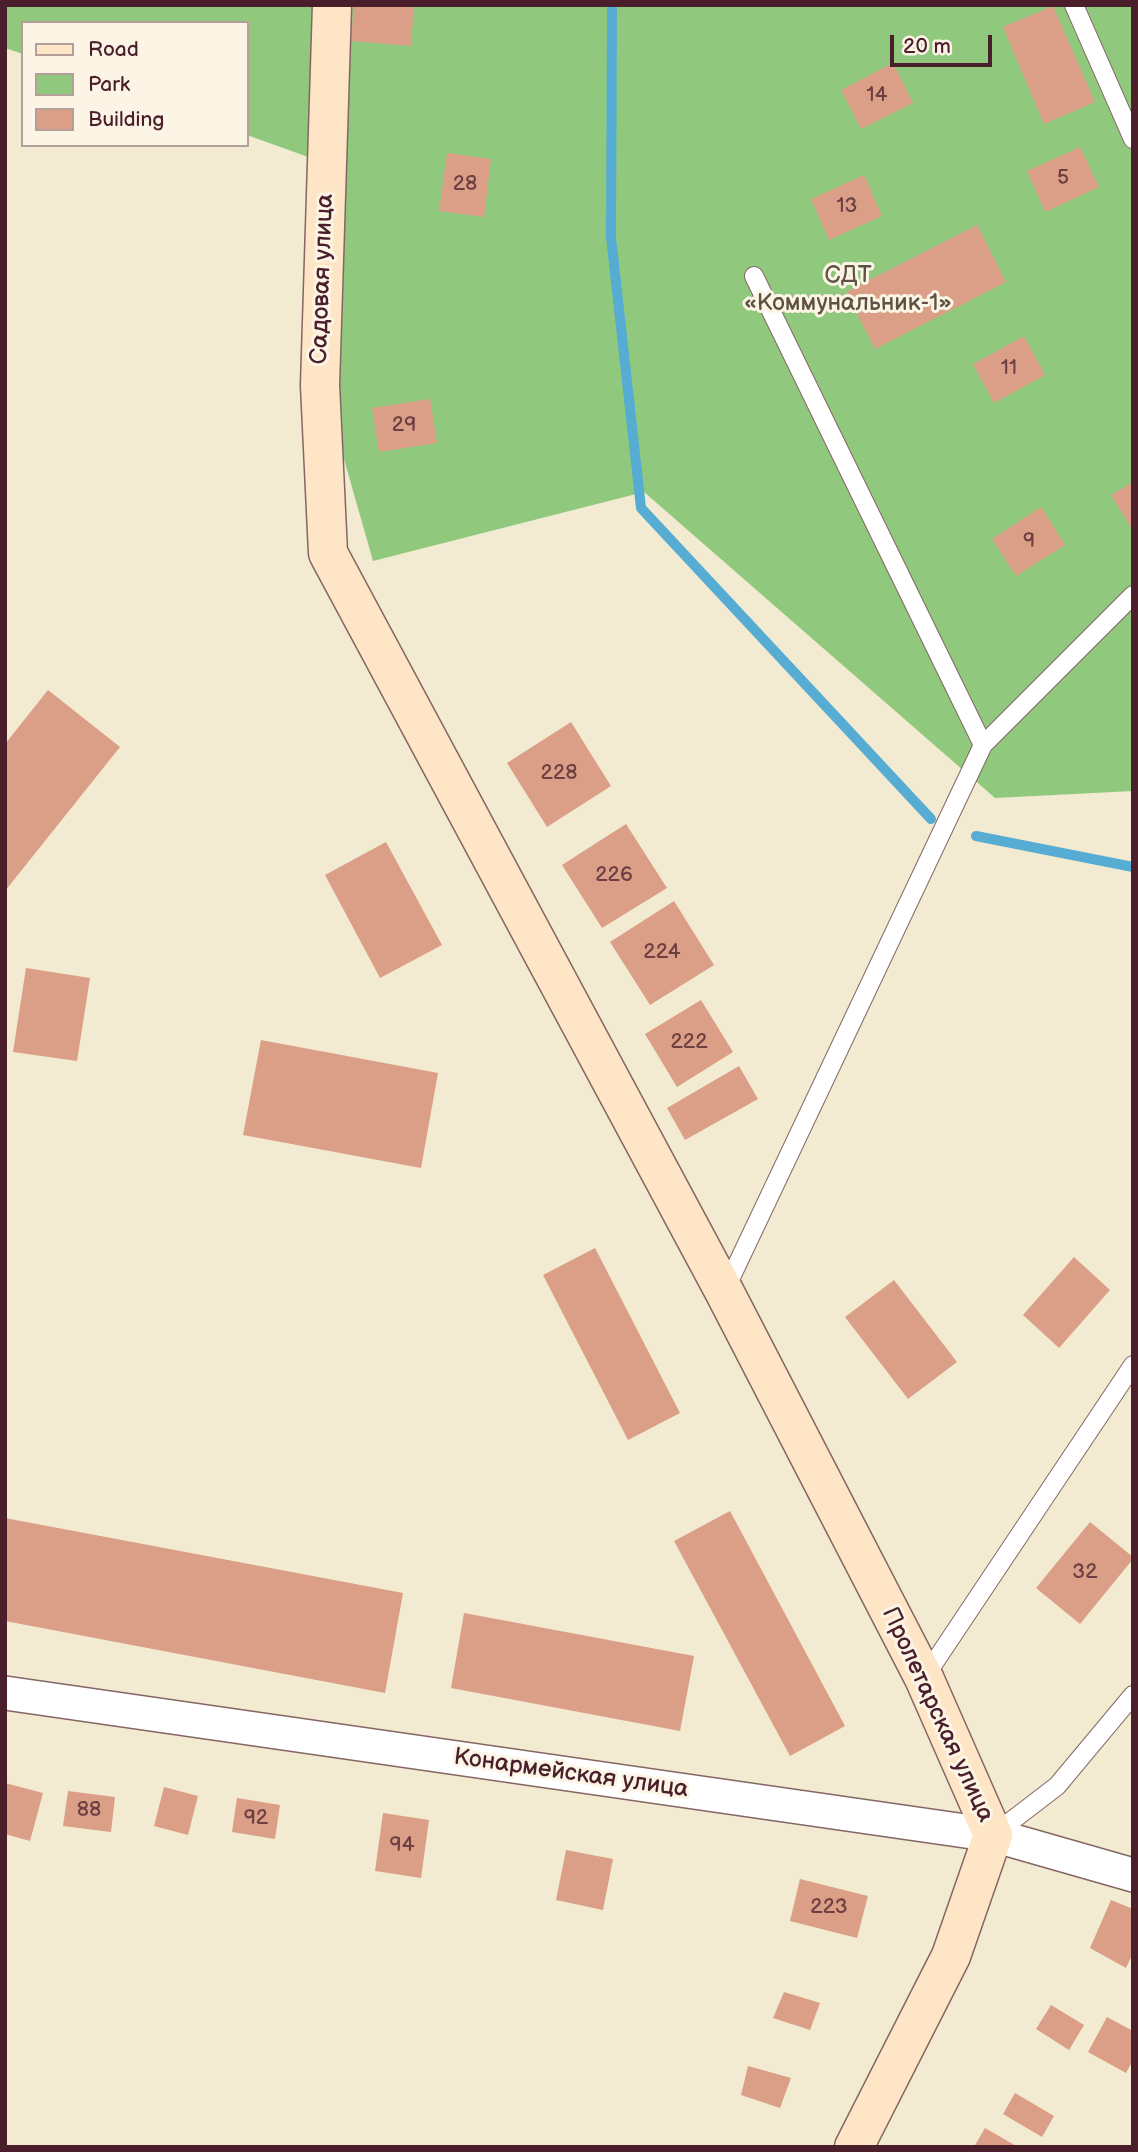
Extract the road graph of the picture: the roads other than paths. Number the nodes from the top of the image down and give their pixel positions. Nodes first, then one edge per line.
1 (332, 5) edge
2 (1074, 5) edge
3 (1133, 139) edge
4 (754, 276) dead end
5 (328, 553) joint
6 (1133, 595) edge
7 (1126, 608) edge
8 (983, 745) junction
9 (724, 1291) junction
10 (1133, 1364) edge
11 (924, 1678) junction
12 (5, 1693) edge
13 (1133, 1695) edge
14 (993, 1835) junction
15 (1133, 1875) edge
16 (854, 2147) edge

1 - 5 street, Садовая улица
2 - 3 lane
4 - 8 lane
5 - 9 street, Пролетарская улица
6 - 7 lane
7 - 8 lane
8 - 9 lane
9 - 11 street, Пролетарская улица
10 - 11 lane
11 - 14 street, Пролетарская улица
12 - 14 street, Конармейская улица
13 - 14 lane
14 - 15 street, Конармейская улица
14 - 16 street, Пролетарская улица

